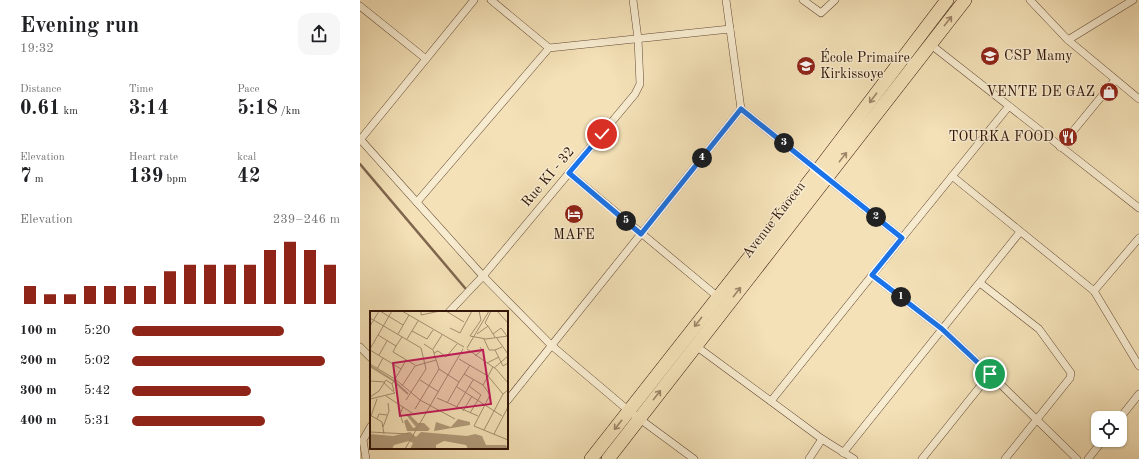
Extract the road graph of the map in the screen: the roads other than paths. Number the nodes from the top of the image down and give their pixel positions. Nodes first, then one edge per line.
1 (474, 0) edge
2 (491, 0) edge
3 (633, 0) edge
4 (726, 0) edge
5 (803, 0) edge
6 (835, 0) edge
7 (947, 0) edge
8 (965, 0) edge
9 (1030, 0) edge
10 (1134, 0) edge
11 (360, 6) edge
12 (730, 29) junction
13 (638, 39) junction
14 (1068, 40) junction
15 (930, 44) junction
16 (549, 48) junction
17 (426, 59) junction
18 (1115, 80) junction
19 (1139, 99) edge
20 (1009, 106) junction
21 (741, 109) junction
22 (360, 139) edge
23 (1060, 147) junction
24 (569, 173) junction
25 (822, 174) junction
26 (952, 176) junction
27 (417, 202) junction
28 (1139, 208) edge
29 (1020, 232) junction
30 (641, 234) junction
31 (902, 238) junction
32 (1139, 238) edge
33 (872, 275) junction
34 (483, 276) junction
35 (980, 283) junction
36 (1094, 291) junction
37 (718, 297) junction
38 (450, 311) edge
39 (942, 329) junction
40 (551, 345) junction
41 (696, 346) junction
42 (360, 347) edge
43 (370, 357) edge
44 (1139, 366) edge
45 (990, 374) junction
46 (1139, 394) edge
47 (508, 400) edge
48 (771, 401) junction
49 (1126, 411) edge
50 (634, 415) junction
51 (1037, 420) junction
52 (370, 428) edge
53 (822, 439) junction
54 (1097, 447) edge
55 (843, 453) junction
56 (366, 459) edge
57 (591, 459) edge
58 (608, 459) edge
59 (694, 459) edge
60 (809, 459) edge
61 (854, 459) edge
62 (922, 459) edge
63 (1005, 459) edge
64 (1077, 459) edge
65 (1088, 459) edge

1 - 17 street
2 - 16 street
3 - 13 street, Rue KI - 32
4 - 12 street
5 - 6 street
7 -> 25 highway, Avenue Kaocen
15 -> 8 highway, Avenue Kaocen
9 - 14 street
10 - 14 street
11 - 17 street
12 - 13 street
12 - 21 street
13 - 16 street
13 - 24 street, Rue KI - 32
14 - 18 street
15 - 20 street
25 -> 15 highway, Avenue Kaocen
16 - 27 street
17 - 22 street
18 - 19 street
18 - 23 street
20 - 23 street
20 - 26 street
21 - 25 street
21 - 30 street
22 - 27 street
23 - 28 street
24 - 30 street
24 - 34 street, Rue KI - 32
25 - 31 street
25 - 37 highway, Avenue Kaocen
41 -> 25 highway, Avenue Kaocen
26 - 29 street
26 - 31 street
27 - 34 street
29 - 35 street
29 - 36 street
30 - 37 street
30 - 40 street
31 - 33 street
32 - 36 street
33 - 39 street
33 - 48 street
34 - 38 street, Rue KI - 32
34 - 40 street
35 - 39 street
35 - 51 street
36 - 44 street
37 -> 50 highway, Avenue Kaocen
39 - 45 street
39 - 55 street
40 - 47 street
40 - 50 street
41 - 48 street
50 -> 41 highway, Avenue Kaocen
42 - 43 street
45 - 51 street
45 - 62 street
46 - 49 street
48 - 53 street
50 -> 57 highway, Avenue Kaocen
50 - 58 highway, Avenue Kaocen
50 - 59 street
51 - 63 street
51 - 64 street
52 - 56 street
53 - 55 street
53 - 60 street
54 - 65 street
55 - 61 street

